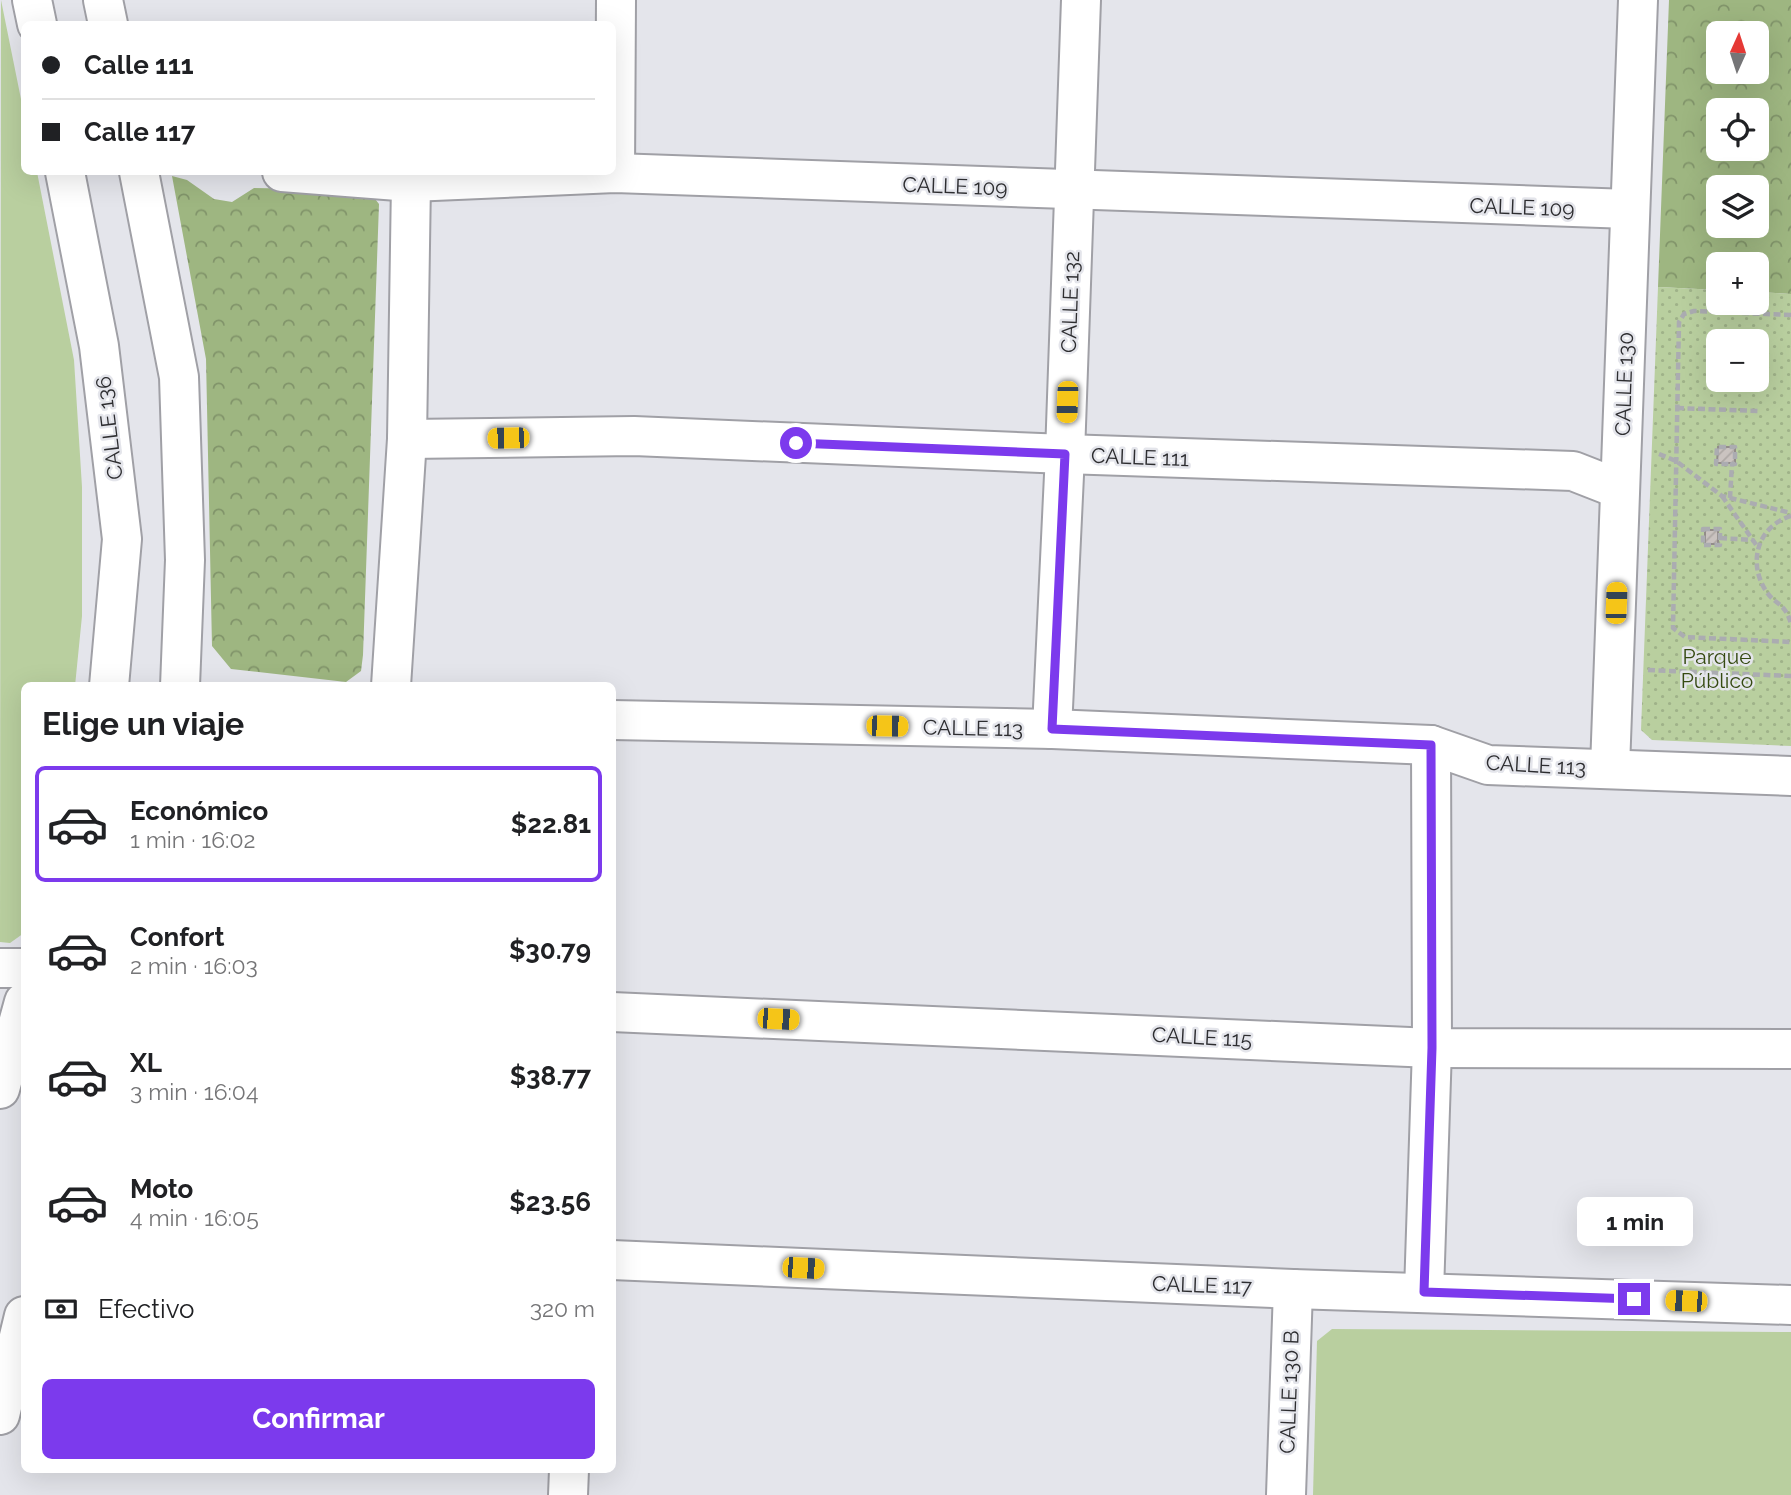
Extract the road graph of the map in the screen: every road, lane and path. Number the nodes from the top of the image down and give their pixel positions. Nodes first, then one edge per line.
1 (32, 0) edge
2 (103, 0) edge
3 (616, 0) edge
4 (1081, 0) edge
5 (1638, 0) edge
6 (36, 21) edge
7 (107, 21) edge
8 (616, 21) edge
9 (616, 173) edge
10 (66, 175) edge
11 (140, 175) edge
12 (321, 175) edge
13 (570, 175) edge
14 (411, 182) junction
15 (1073, 191) junction
16 (1629, 209) junction
17 (1791, 315) edge
18 (1677, 408) junction
19 (1759, 411) dead end
20 (407, 439) junction
21 (1652, 451) dead end
22 (1065, 454) junction
23 (1676, 461) junction
24 (1732, 464) junction
25 (1619, 488) junction
26 (1722, 496) junction
27 (1730, 498) junction
28 (1791, 514) edge
29 (1720, 538) junction
30 (1753, 540) junction
31 (1757, 546) junction
32 (1789, 611) edge
33 (1791, 624) edge
34 (1791, 642) edge
35 (1644, 670) dead end
36 (1791, 676) edge
37 (109, 682) edge
38 (180, 682) edge
39 (391, 682) edge
40 (616, 720) edge
41 (1052, 729) junction
42 (1431, 745) junction
43 (1610, 768) junction
44 (1791, 776) edge
45 (0, 968) edge
46 (21, 968) edge
47 (616, 1012) edge
48 (21, 1013) edge
49 (1432, 1048) junction
50 (1791, 1049) edge
51 (0, 1089) edge
52 (616, 1261) edge
53 (1293, 1289) junction
54 (1424, 1292) junction
55 (1791, 1305) edge
56 (21, 1328) edge
57 (0, 1415) edge
58 (569, 1473) edge
59 (568, 1495) edge
60 (1286, 1495) edge

1 - 6 street
2 - 7 street
3 - 8 street
4 - 15 street, CALLE 132
5 - 16 street, CALLE 130
9 - 15 street, CALLE 109
10 - 37 street, CALLE 136
11 - 38 street
12 - 14 street, CALLE 109
13 - 14 street, CALLE 109
14 - 20 street
15 - 16 street, CALLE 109
15 - 22 street, CALLE 132
16 - 25 street, CALLE 130
17 - 18 path
18 - 19 path
18 - 23 path
20 - 22 street, CALLE 111
20 - 39 street
21 - 23 path
22 - 25 street, CALLE 111
22 - 41 street, CALLE 132
23 - 26 path
23 - 34 path
24 - 24 path
24 - 27 path
25 - 43 street, CALLE 130
26 - 27 path
26 - 30 path
27 - 28 path
28 - 31 path
29 - 29 path
29 - 30 path
30 - 31 path
31 - 32 path
32 - 33 path
35 - 36 path
40 - 41 street, CALLE 113
41 - 42 street, CALLE 113
42 - 43 street, CALLE 113
42 - 49 street
43 - 44 street, CALLE 113
45 - 46 street
47 - 49 street, CALLE 115
48 - 51 street
49 - 50 street, CALLE 115
49 - 54 street
52 - 53 street, CALLE 117
53 - 54 street, CALLE 117
53 - 60 street, CALLE 130 B
54 - 55 street, CALLE 117
56 - 57 street
58 - 59 street

